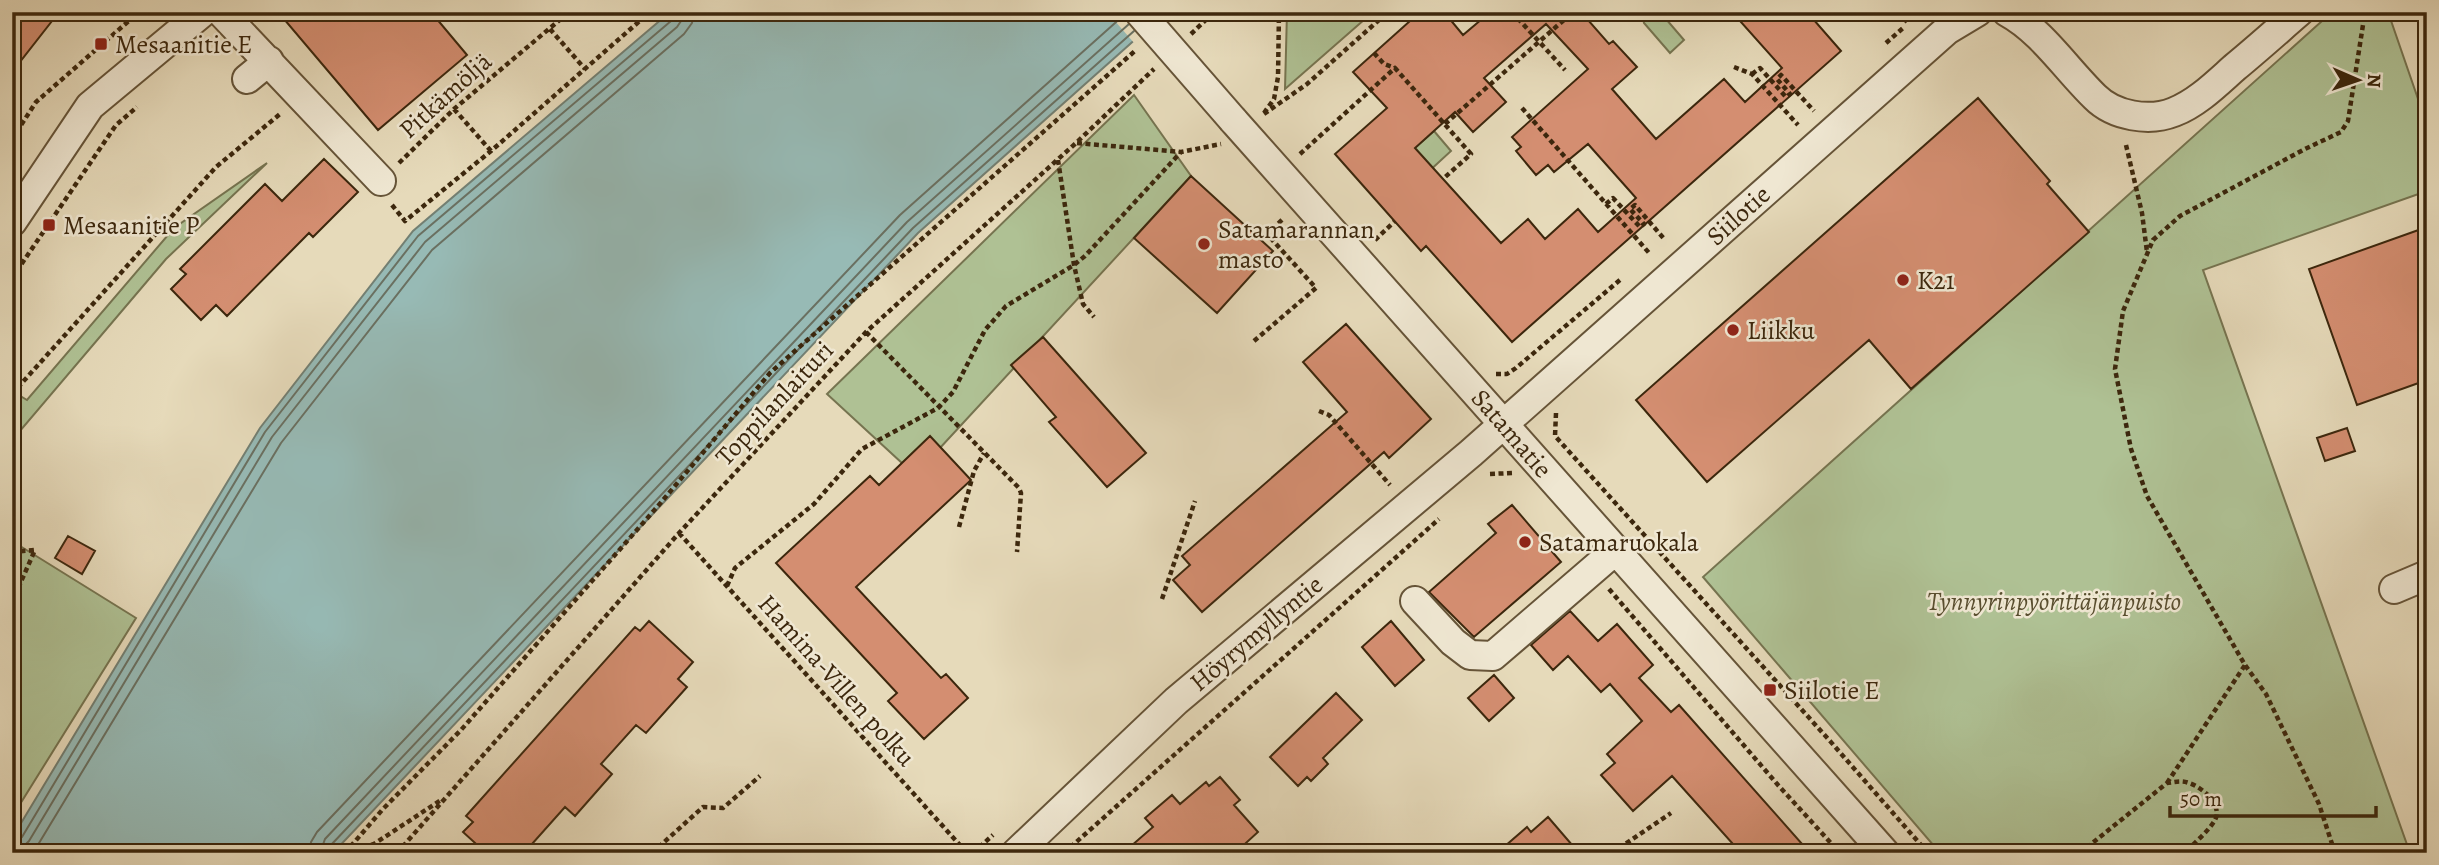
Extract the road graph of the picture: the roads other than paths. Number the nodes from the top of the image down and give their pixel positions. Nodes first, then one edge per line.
1 (203, 12) edge
2 (221, 12) edge
3 (1139, 12) edge
4 (1977, 12) edge
5 (2007, 12) edge
6 (2299, 12) edge
7 (269, 61) junction
8 (247, 79) dead end
9 (383, 188) road end
10 (12, 222) edge
11 (1504, 423) junction
12 (1616, 550) junction
13 (2427, 575) edge
14 (2394, 589) dead end
15 (1415, 601) dead end
16 (1016, 853) edge
17 (1885, 853) edge

1 - 10 street
2 - 7 street
3 - 11 street, Satamatie, bridge
4 - 11 street, Siilotie
5 - 6 street
7 - 8 street
7 - 9 street
11 - 12 street, Satamatie
11 - 16 street, Höyrymyllyntie
12 - 15 street
12 - 17 street, Satamatie
13 - 14 street

